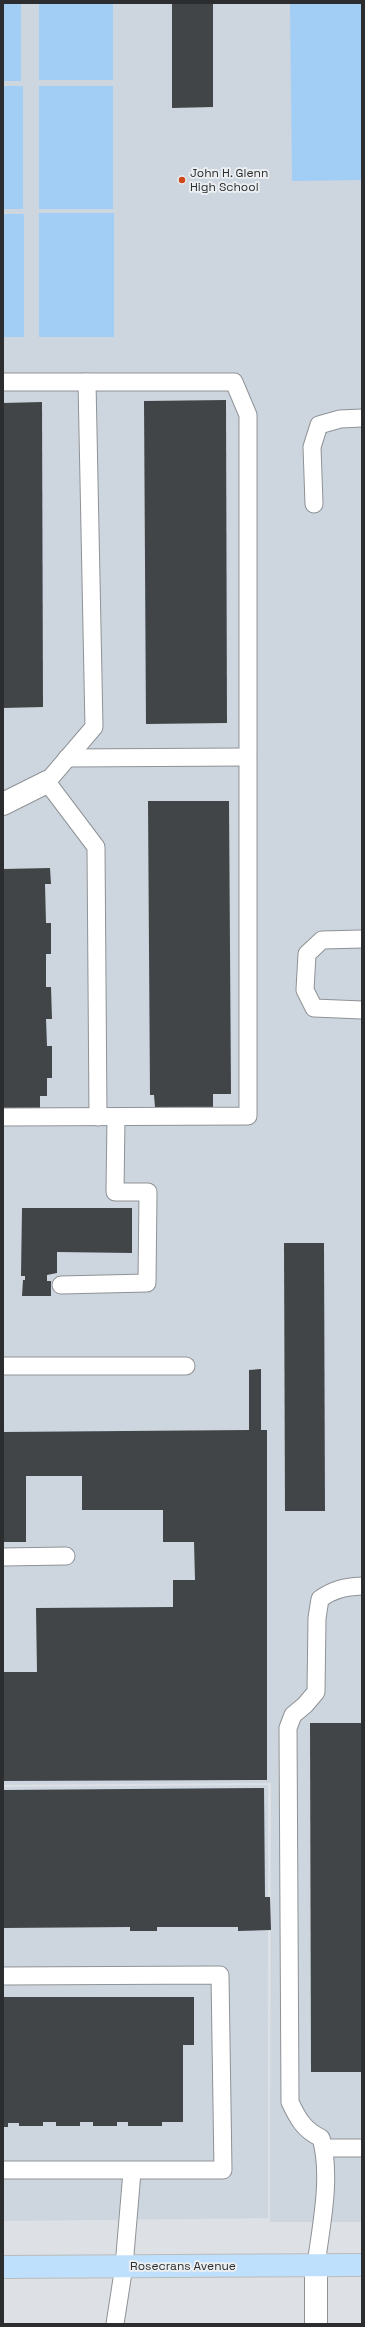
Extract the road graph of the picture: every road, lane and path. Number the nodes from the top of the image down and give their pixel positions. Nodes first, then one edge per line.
1 (3, 382) edge
2 (87, 382) junction
3 (362, 418) edge
4 (314, 504) dead end
5 (67, 758) junction
6 (248, 758) junction
7 (47, 782) junction
8 (3, 804) edge
9 (362, 940) edge
10 (362, 1010) edge
11 (3, 1117) edge
12 (98, 1117) junction
13 (116, 1117) junction
14 (61, 1285) dead end
15 (3, 1366) edge
16 (186, 1366) dead end
17 (66, 1556) dead end
18 (3, 1557) edge
19 (362, 1586) edge
20 (3, 1976) edge
21 (324, 2148) junction
22 (362, 2148) edge
23 (3, 2170) edge
24 (132, 2172) junction
25 (316, 2265) junction
26 (362, 2265) edge
27 (124, 2266) junction
28 (3, 2267) edge
29 (115, 2324) edge
30 (316, 2324) edge

1 - 2 lane
2 - 5 lane
2 - 6 lane
3 - 4 lane
5 - 6 lane
5 - 7 lane
6 - 13 lane
7 - 8 street
7 - 12 lane
9 - 10 lane
11 - 12 lane
12 - 13 lane
13 - 14 lane
15 - 16 lane
17 - 18 lane
19 - 21 lane
20 - 24 lane
21 - 22 lane
21 - 25 lane
23 - 24 lane
24 - 27 lane
25 - 26 main road, Rosecrans Avenue
25 - 27 main road, Rosecrans Avenue
25 - 30 street
27 - 28 main road, Rosecrans Avenue
27 - 29 lane

